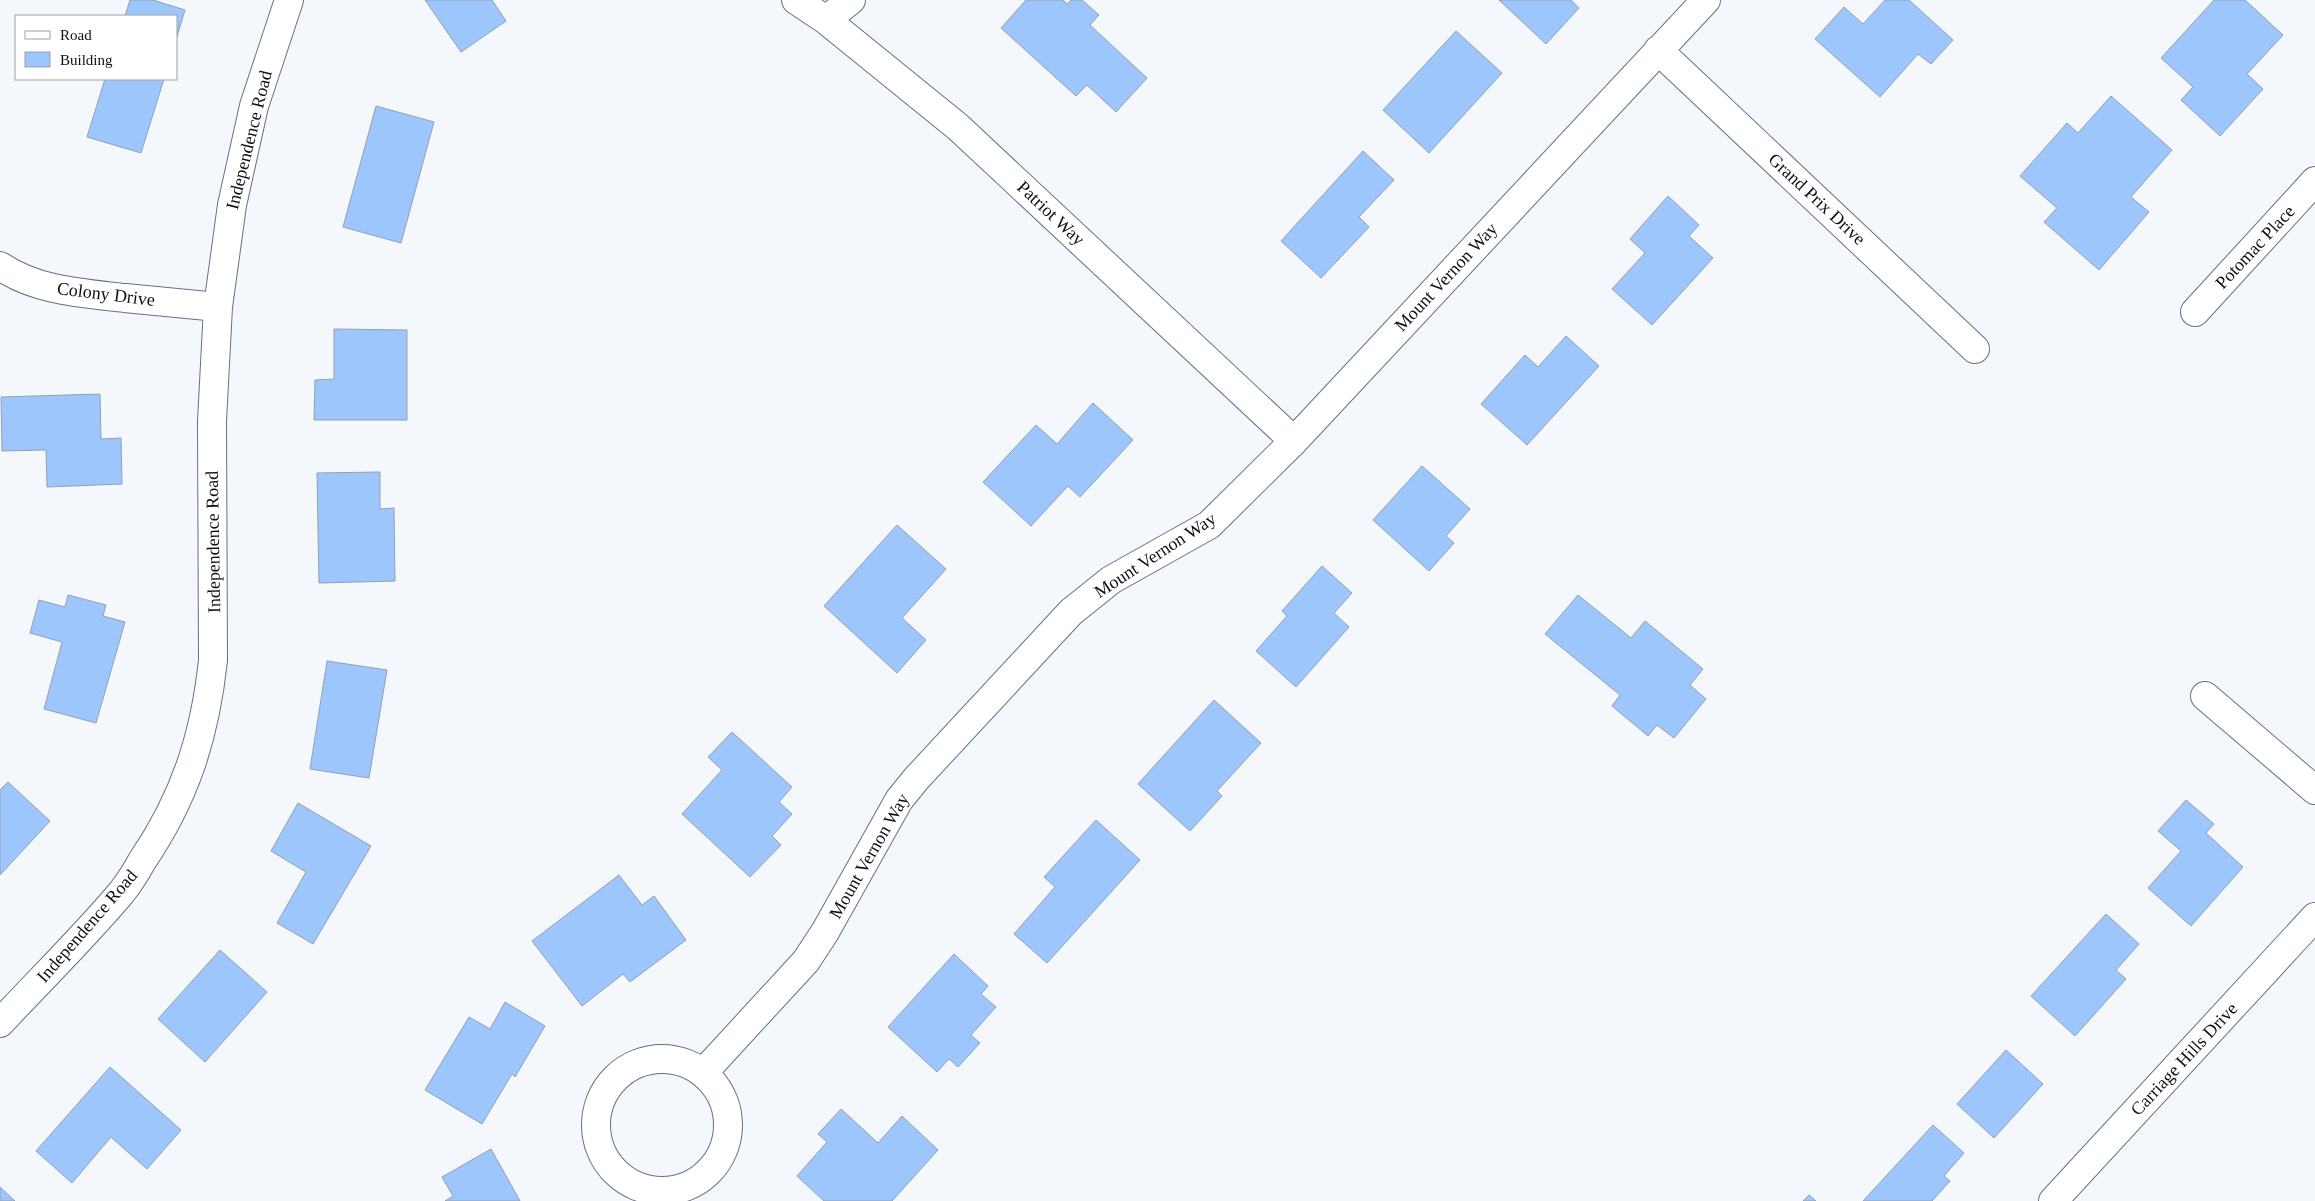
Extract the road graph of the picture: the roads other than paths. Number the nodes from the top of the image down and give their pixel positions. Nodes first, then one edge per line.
1 (289, 0) edge
2 (796, 0) edge
3 (851, 0) edge
4 (1706, 0) edge
5 (826, 20) junction
6 (1658, 50) junction
7 (2315, 181) edge
8 (0, 266) edge
9 (218, 307) junction
10 (2195, 312) dead end
11 (1975, 349) dead end
12 (1294, 441) junction
13 (2205, 696) dead end
14 (2315, 790) edge
15 (2315, 917) edge
16 (0, 1023) edge
17 (703, 1073) junction
18 (2053, 1201) edge

1 - 9 street, Independence Road
2 - 5 street, Patriot Way
3 - 5 street
4 - 6 street, Mount Vernon Way
5 - 12 street, Patriot Way
6 - 11 street, Grand Prix Drive
6 - 12 street, Mount Vernon Way
7 - 10 street, Potomac Place
8 - 9 street, Colony Drive
9 - 16 street, Independence Road
12 - 17 street, Mount Vernon Way
13 - 14 street
15 - 18 street, Carriage Hills Drive
17 - 17 street

